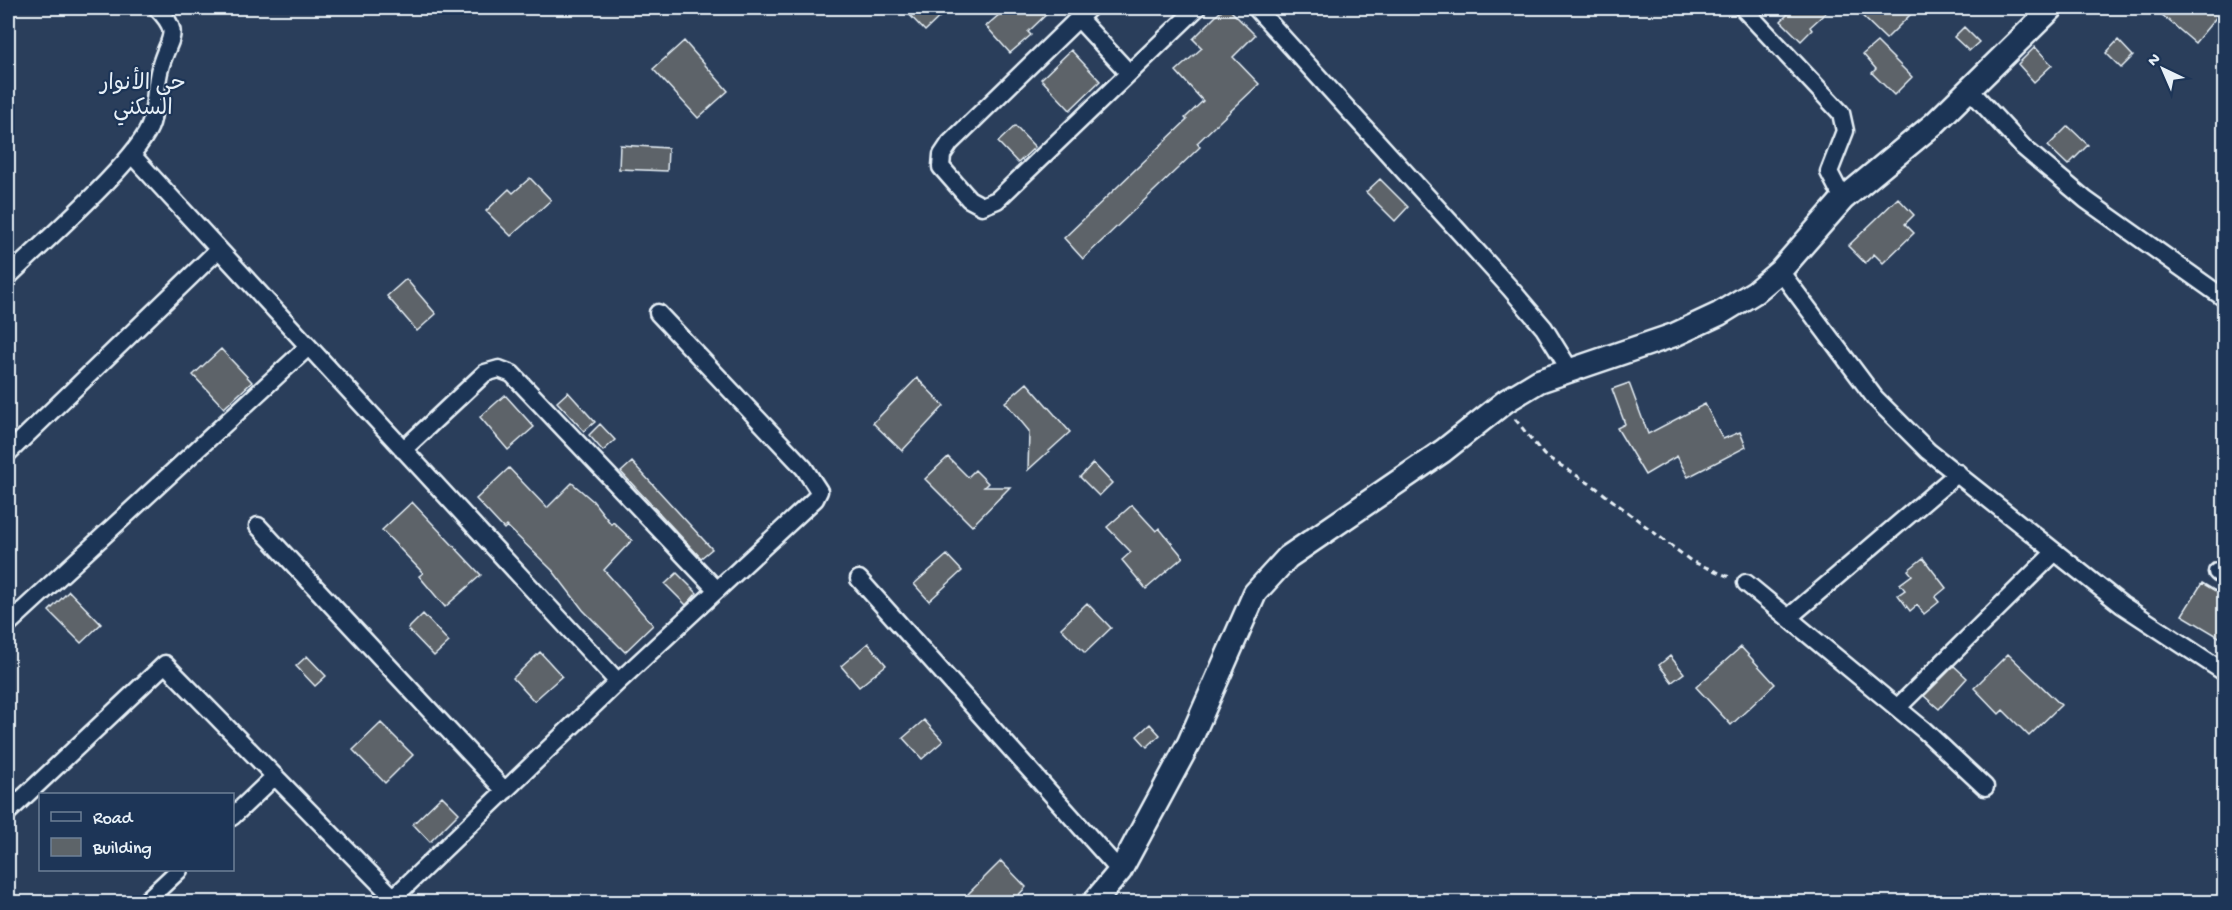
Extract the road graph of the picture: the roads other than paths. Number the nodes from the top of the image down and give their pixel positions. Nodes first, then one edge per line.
1 (157, 8) edge
2 (1197, 8) edge
3 (1256, 8) edge
4 (1743, 8) edge
5 (2052, 8) edge
6 (1084, 13) edge
7 (1129, 73) junction
8 (1969, 89) junction
9 (132, 155) junction
10 (1843, 199) junction
11 (218, 250) junction
12 (1780, 271) junction
13 (8, 277) edge
14 (2224, 298) edge
15 (658, 313) dead end
16 (308, 347) junction
17 (1570, 370) junction
18 (403, 450) junction
19 (8, 453) edge
20 (1958, 473) junction
21 (258, 526) dead end
22 (2055, 552) junction
23 (860, 579) dead end
24 (1746, 583) road end
25 (717, 590) junction
26 (1788, 618) junction
27 (8, 624) edge
28 (2224, 672) edge
29 (618, 682) junction
30 (1897, 708) junction
31 (275, 776) junction
32 (1985, 787) dead end
33 (505, 791) junction
34 (8, 812) edge
35 (234, 815) edge
36 (177, 871) edge
37 (1120, 871) junction
38 (392, 900) edge
39 (144, 903) edge
40 (1094, 903) edge

1 - 9 street
2 - 7 street
3 - 17 street
4 - 10 street
5 - 8 street
6 - 7 street
6 - 7 street
8 - 10 street
8 - 14 street
9 - 11 street
9 - 13 street
10 - 12 street
11 - 16 street
11 - 19 street
12 - 17 street
12 - 20 street
15 - 25 street
16 - 18 street
16 - 27 street
17 - 37 street
18 - 25 street
18 - 29 street
20 - 22 street
20 - 26 street
21 - 33 street
22 - 28 street
22 - 30 street
23 - 37 street
24 - 26 street
25 - 29 street
26 - 30 street
29 - 33 street
30 - 32 street
31 - 34 street
31 - 35 street
31 - 38 street
33 - 38 street
36 - 39 street
37 - 40 street

